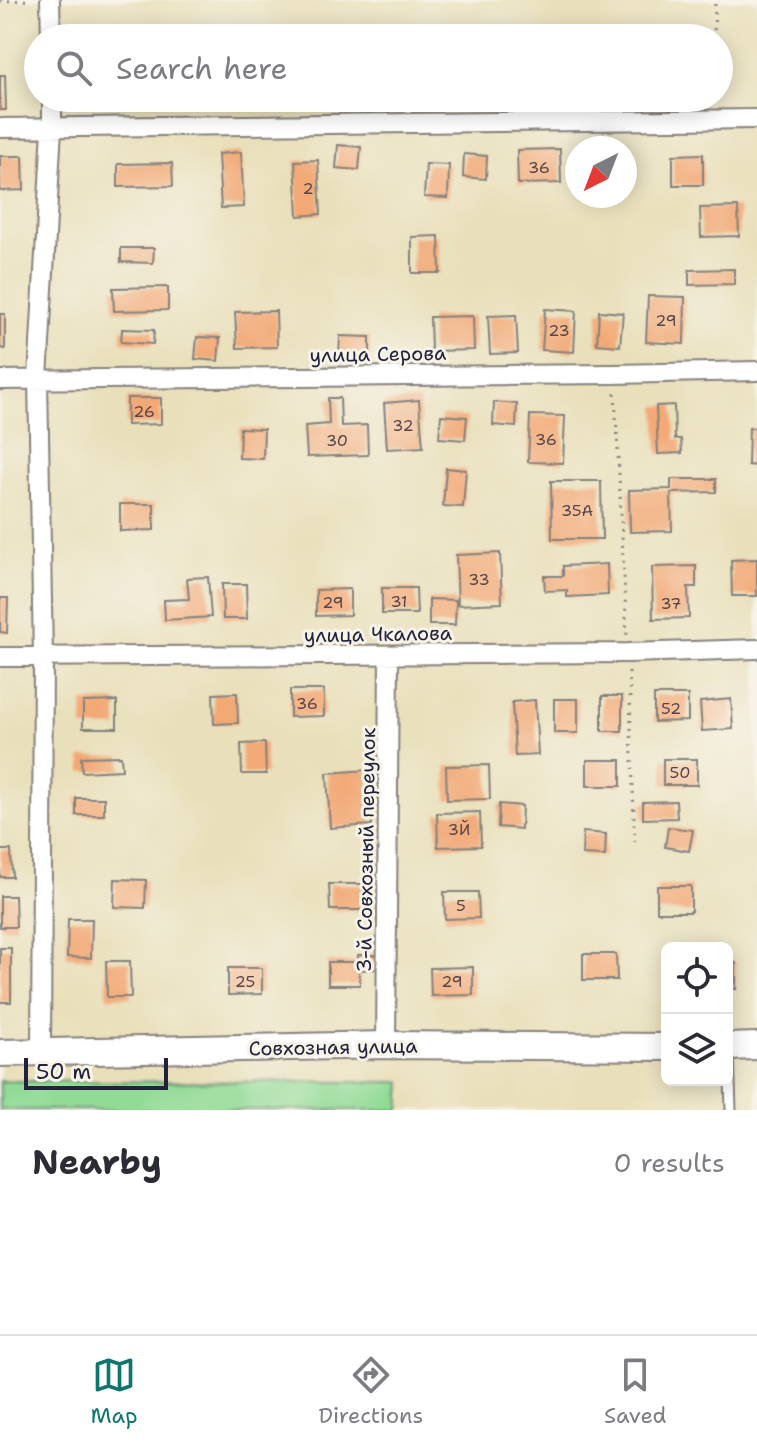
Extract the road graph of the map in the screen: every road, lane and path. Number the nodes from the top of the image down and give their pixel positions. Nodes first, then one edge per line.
1 (50, 0) edge
2 (715, 0) edge
3 (0, 1) edge
4 (51, 24) edge
5 (714, 24) edge
6 (52, 112) edge
7 (757, 119) edge
8 (0, 128) edge
9 (52, 128) junction
10 (757, 371) edge
11 (614, 374) junction
12 (38, 379) junction
13 (0, 380) edge
14 (757, 649) edge
15 (628, 653) junction
16 (389, 656) junction
17 (0, 657) edge
18 (43, 658) junction
19 (635, 844) dead end
20 (386, 1045) junction
21 (757, 1046) edge
22 (661, 1047) edge
23 (733, 1047) edge
24 (0, 1053) edge
25 (41, 1053) junction
26 (729, 1086) edge
27 (731, 1110) edge

1 - 3 path
1 - 4 street
2 - 5 path
6 - 9 street
7 - 9 street
8 - 9 street
9 - 12 street
10 - 11 street, улица Серова
11 - 12 street, улица Серова
11 - 15 path
12 - 13 street, улица Серова
12 - 18 street
14 - 15 street, улица Чкалова
15 - 16 street, улица Чкалова
15 - 19 path
16 - 18 street, улица Чкалова
16 - 20 street, 3-й Совхозный переулок
17 - 18 street, улица Чкалова
18 - 25 street
20 - 22 street, Совхозная улица
20 - 25 street, Совхозная улица
21 - 23 street
24 - 25 street, Совхозная улица
26 - 27 lane

